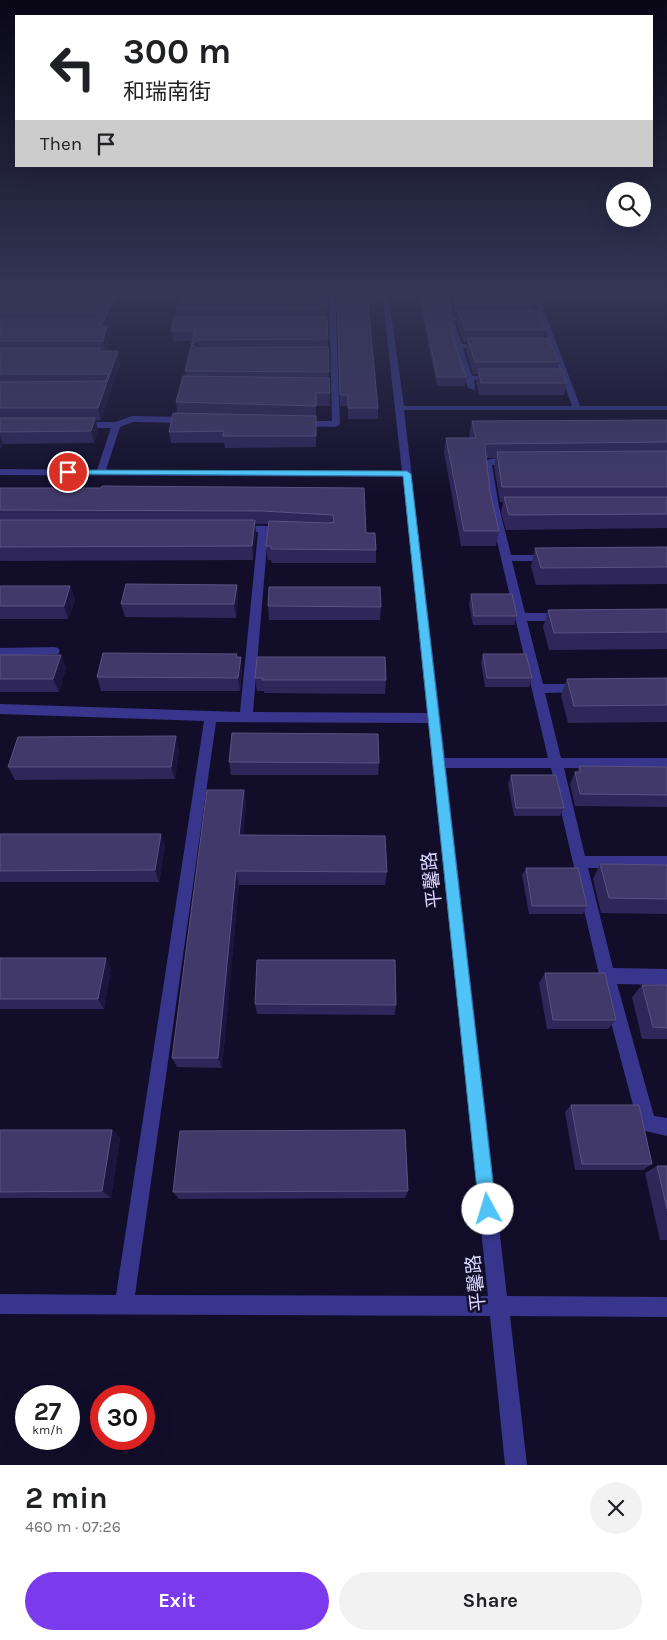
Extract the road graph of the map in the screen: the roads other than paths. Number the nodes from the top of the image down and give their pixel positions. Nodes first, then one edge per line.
1 (333, 360) edge
2 (394, 360) edge
3 (462, 360) edge
4 (559, 360) edge
5 (469, 378) junction
6 (508, 378) edge
7 (556, 378) edge
8 (566, 378) junction
9 (324, 387) edge
10 (334, 387) junction
11 (472, 388) dead end
12 (400, 408) junction
13 (577, 408) junction
14 (667, 408) edge
15 (200, 421) edge
16 (288, 423) edge
17 (68, 425) edge
18 (116, 425) junction
19 (526, 462) edge
20 (0, 472) edge
21 (101, 472) junction
22 (407, 474) junction
23 (224, 529) edge
24 (263, 529) junction
25 (292, 530) edge
26 (507, 558) junction
27 (563, 558) edge
28 (570, 617) edge
29 (521, 618) junction
30 (54, 651) dead end
31 (0, 652) edge
32 (588, 688) edge
33 (538, 689) junction
34 (0, 709) edge
35 (211, 716) junction
36 (246, 717) junction
37 (434, 718) junction
38 (439, 763) junction
39 (667, 763) edge
40 (556, 764) junction
41 (580, 862) junction
42 (667, 862) edge
43 (607, 976) junction
44 (667, 977) edge
45 (667, 1127) edge
46 (0, 1304) edge
47 (124, 1304) junction
48 (498, 1306) junction
49 (667, 1307) edge
50 (516, 1465) edge

1 - 10 street
2 - 12 street, 平馨路
3 - 5 street
4 - 8 street
5 - 6 street
5 - 11 street
7 - 8 street
8 - 13 street
9 - 10 street
10 - 16 street
12 - 13 street
12 - 22 street, 平馨路
13 - 14 street
15 - 18 street
17 - 18 street
18 - 21 street
19 - 26 street
20 - 21 street
21 - 22 street
22 - 37 street, 平馨路
23 - 24 street
24 - 25 street
24 - 36 street
26 - 27 street
26 - 29 street
28 - 29 street
29 - 33 street
30 - 31 street
32 - 33 street
33 - 40 street
34 - 35 street
35 - 36 street
35 - 47 street
36 - 37 street
37 - 38 street, 平馨路
38 - 40 street
38 - 48 street, 平馨路
39 - 40 street
40 - 41 street
41 - 42 street
41 - 43 street
43 - 44 street
43 - 45 street
46 - 47 street
47 - 48 street
48 - 49 street
48 - 50 street, 平馨路

